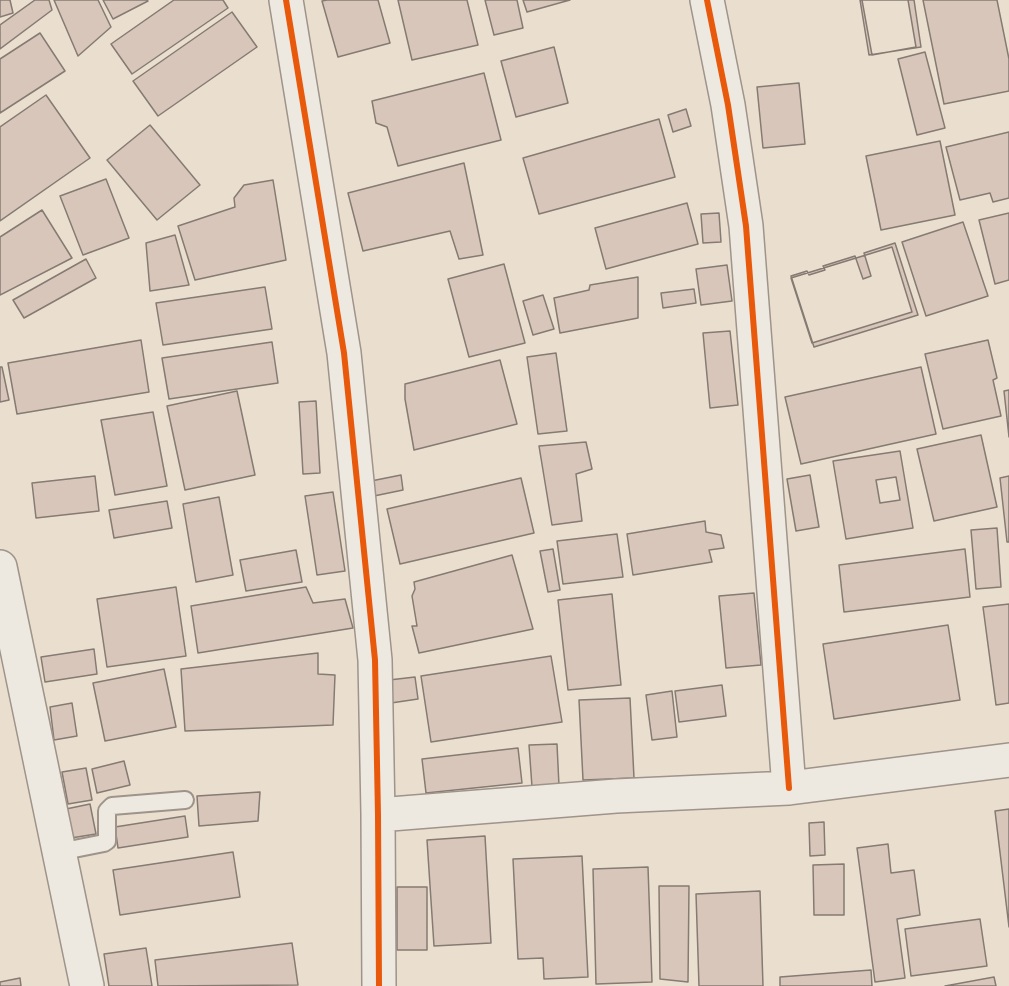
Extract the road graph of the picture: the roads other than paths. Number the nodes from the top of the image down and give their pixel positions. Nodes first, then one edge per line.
1 (286, 0) edge
2 (707, 0) edge
3 (0, 567) edge
4 (1009, 760) edge
5 (789, 788) junction
6 (186, 800) dead end
7 (378, 815) junction
8 (59, 852) junction
9 (87, 986) edge
10 (379, 986) edge

1 - 7 street
2 - 5 street
3 - 8 street
4 - 5 street
5 - 7 street
6 - 8 lane
7 - 10 street
8 - 9 street

